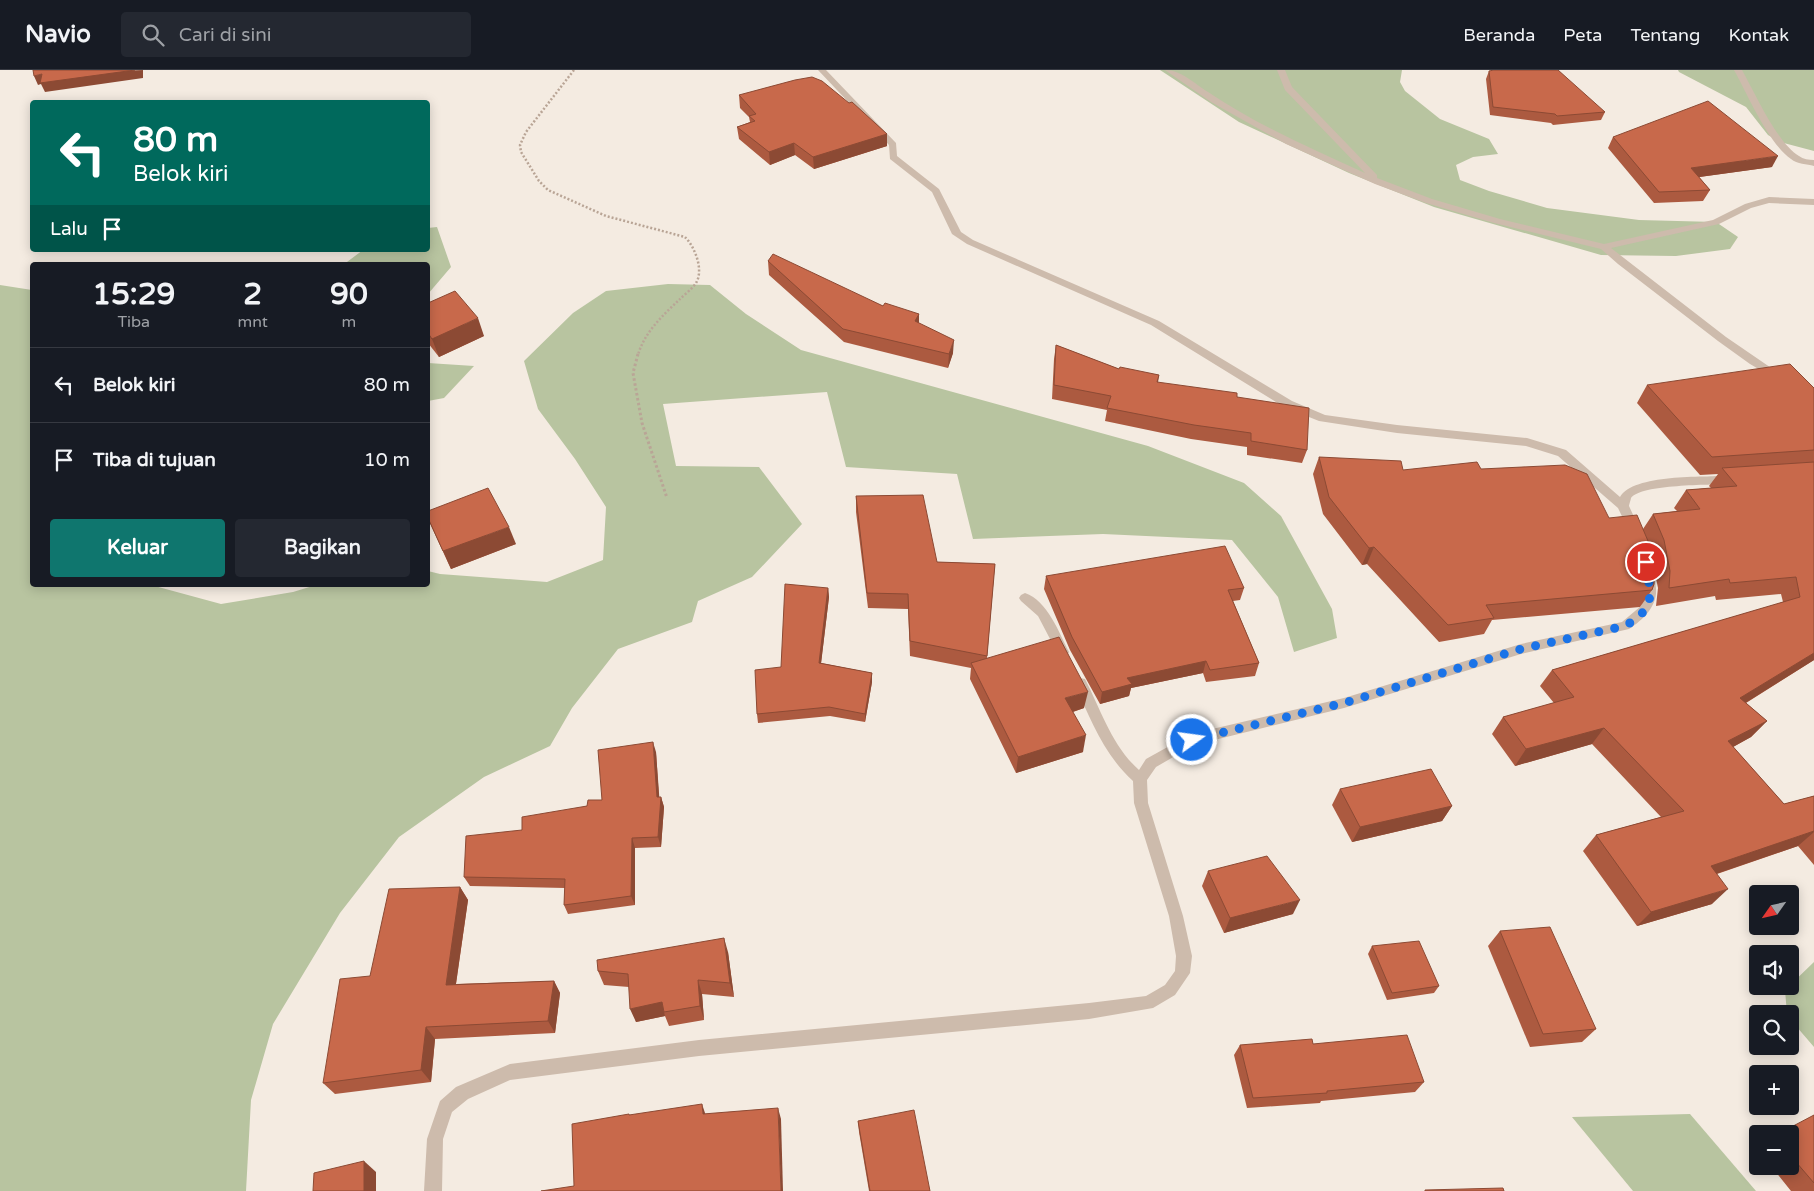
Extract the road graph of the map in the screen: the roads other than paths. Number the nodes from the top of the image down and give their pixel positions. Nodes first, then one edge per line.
1 (822, 70) edge
2 (1169, 70) edge
3 (1281, 70) edge
4 (1738, 70) edge
5 (1814, 163) edge
6 (1378, 182) junction
7 (1814, 202) edge
8 (1604, 247) junction
9 (1788, 381) edge
10 (1744, 478) edge
11 (1623, 506) junction
12 (1640, 546) edge
13 (1646, 562) edge
14 (1025, 598) dead end
15 (1140, 779) junction
16 (433, 1191) edge

1 - 11 street
2 - 6 street
3 - 6 street
4 - 5 street
6 - 8 street
7 - 8 street
8 - 9 street
10 - 11 street
11 - 12 street
13 - 15 street
14 - 15 street
15 - 16 street

